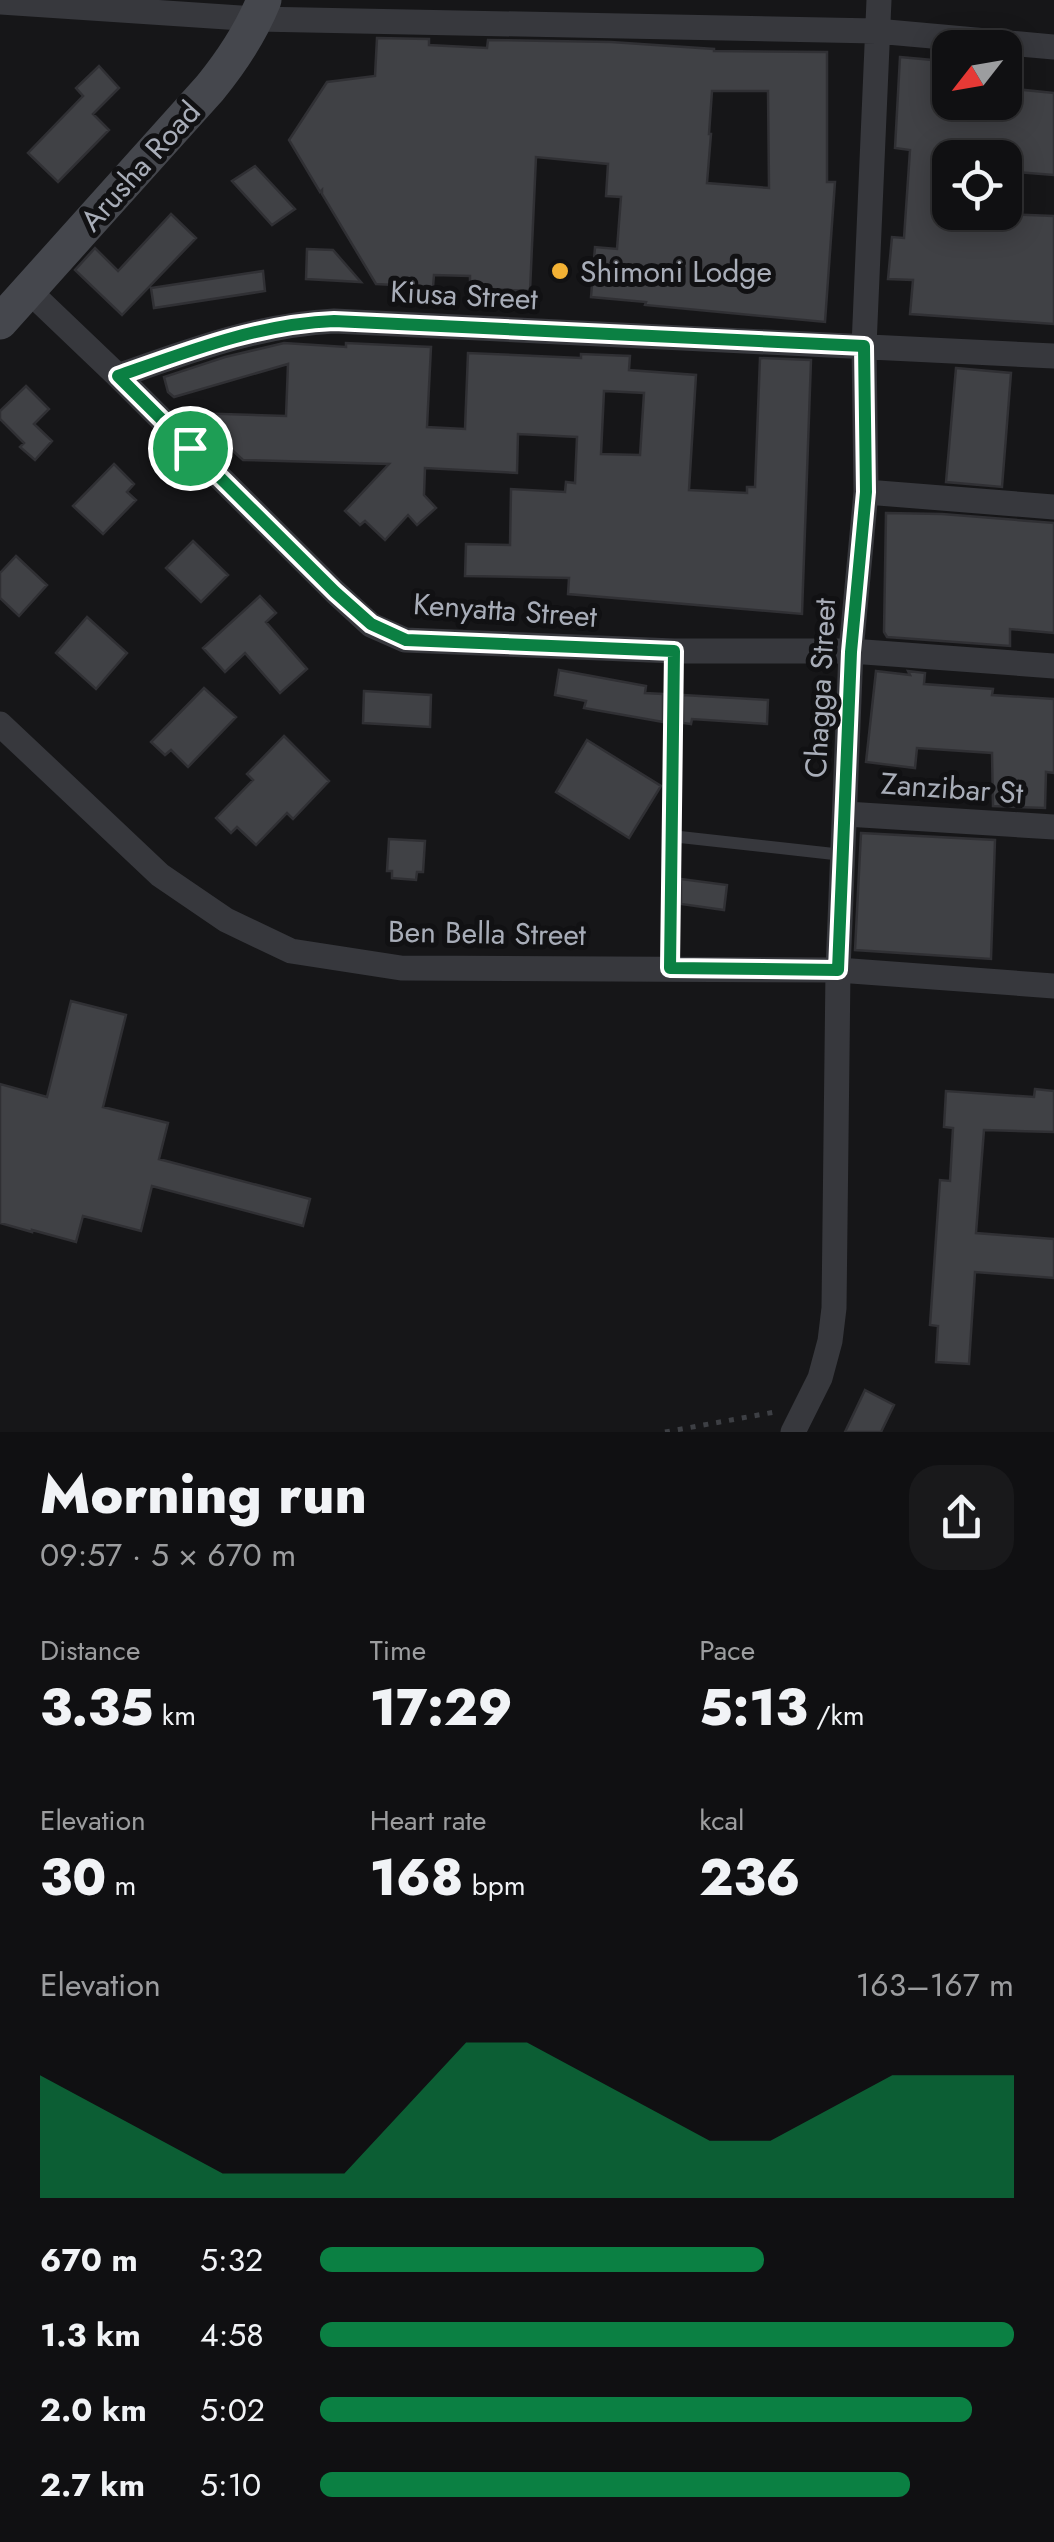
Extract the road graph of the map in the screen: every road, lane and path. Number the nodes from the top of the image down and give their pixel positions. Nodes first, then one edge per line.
1 (879, 0) edge
2 (0, 2) edge
3 (260, 9) edge
4 (876, 31) junction
5 (1054, 47) edge
6 (29, 290) junction
7 (0, 322) edge
8 (864, 346) junction
9 (1054, 356) edge
10 (118, 376) junction
11 (866, 492) junction
12 (1054, 508) edge
13 (674, 651) junction
14 (851, 652) junction
15 (1054, 666) edge
16 (0, 724) edge
17 (846, 814) junction
18 (1054, 827) edge
19 (672, 836) junction
20 (844, 855) junction
21 (670, 968) junction
22 (838, 970) junction
23 (1054, 986) edge
24 (807, 1405) junction
25 (665, 1432) edge
26 (794, 1432) edge

1 - 4 street, Chagga Street
2 - 3 street
3 - 4 street
3 - 6 main road, Arusha Road
4 - 5 street
4 - 8 street, Chagga Street
6 - 7 main road, Arusha Road
6 - 10 street, Kenyatta Street
8 - 9 street, Kiusa Street
8 - 10 street, Kiusa Street
8 - 11 street, Chagga Street
10 - 13 street, Kenyatta Street
11 - 12 street
11 - 14 street, Chagga Street
13 - 14 street, Kenyatta Street
13 - 19 lane
14 - 15 street, Kenyatta Street
14 - 17 street, Chagga Street
16 - 21 street, Ben Bella Street
17 - 18 street, Zanzibar St
17 - 20 street, Chagga Street
19 - 20 lane
19 - 21 lane
20 - 22 street, Chagga Street
21 - 22 street, Ben Bella Street
22 - 23 street, Ben Bella Street
22 - 24 street, Chagga Street
24 - 25 path
24 - 26 street, Chagga Street

